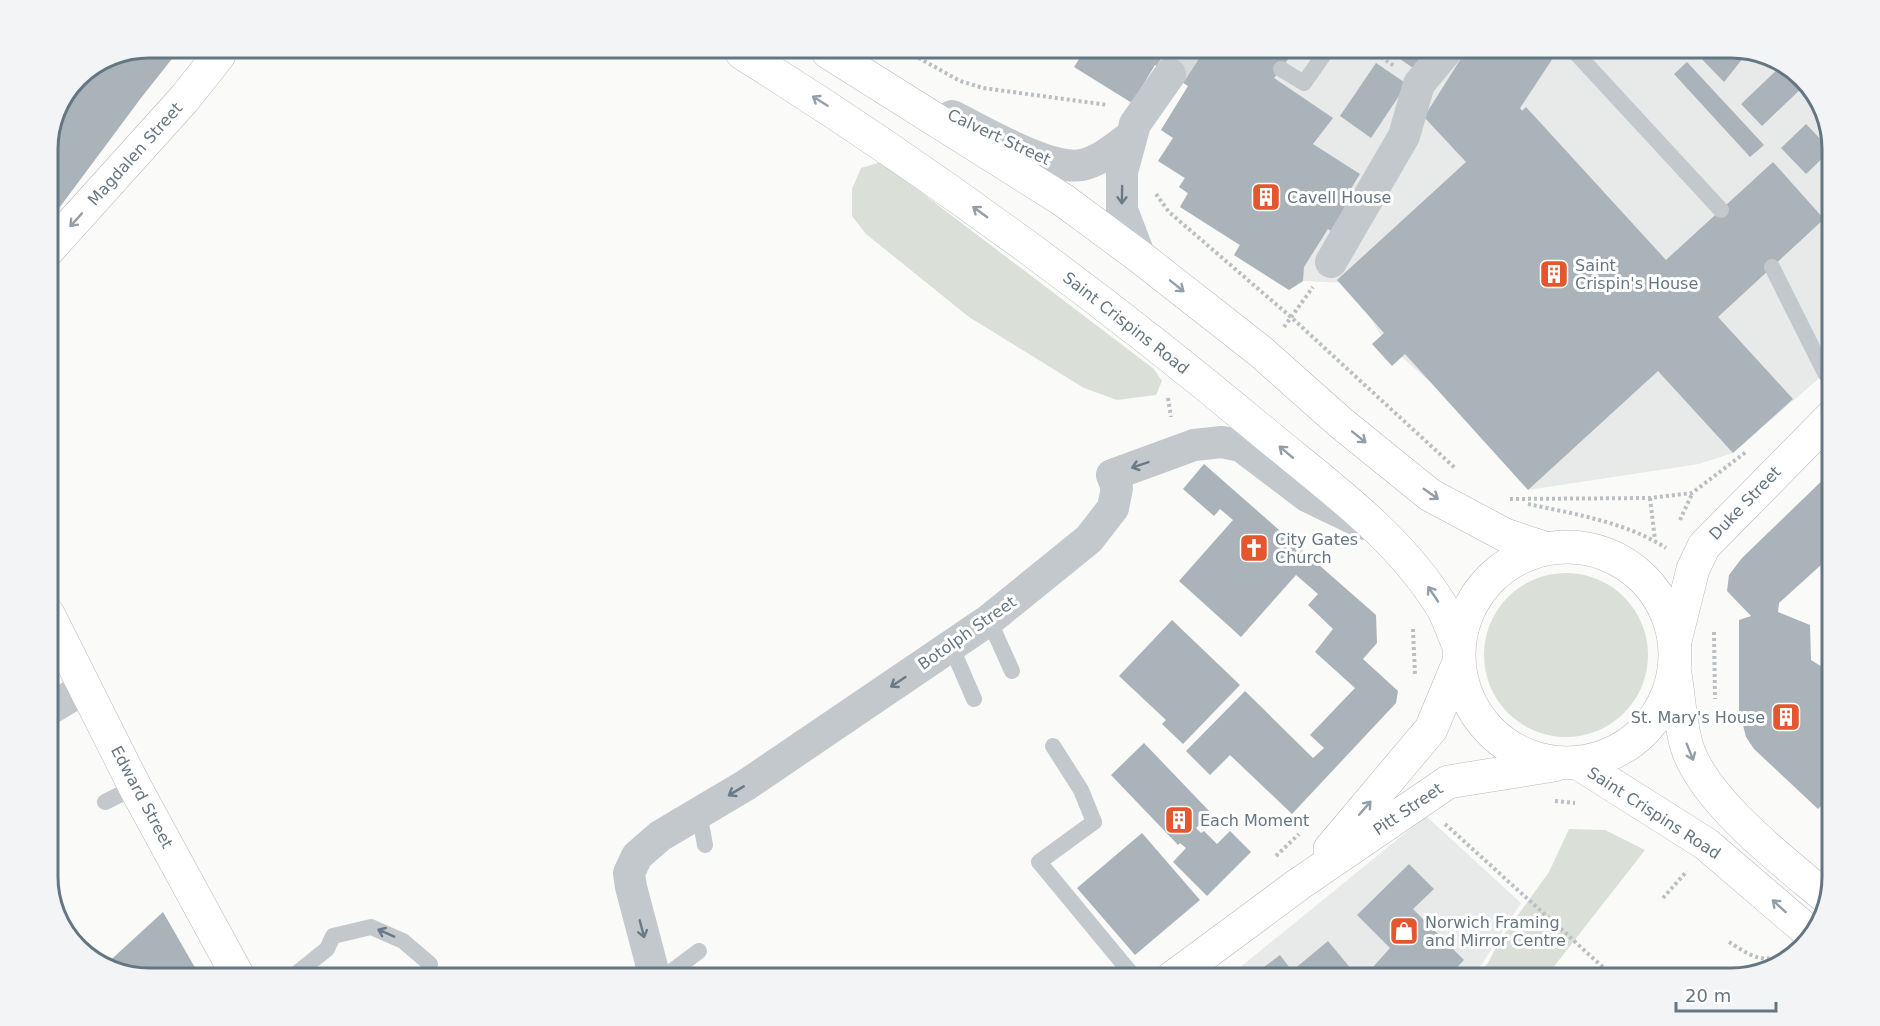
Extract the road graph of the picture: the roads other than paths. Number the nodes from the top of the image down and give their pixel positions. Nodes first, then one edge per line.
1 (217, 58) edge
2 (235, 58) edge
3 (750, 58) edge
4 (838, 58) edge
5 (1321, 58) edge
6 (1441, 58) edge
7 (1581, 58) edge
8 (1281, 69) dead end
9 (1170, 74) tunnel mouth
10 (867, 76) junction
11 (199, 82) junction
12 (1133, 131) junction
13 (1721, 210) dead end
14 (59, 238) edge
15 (1140, 257) junction
16 (1331, 262) dead end
17 (1772, 267) dead end
18 (1821, 366) edge
19 (1821, 427) edge
20 (1379, 531) junction
21 (1544, 548) junction
22 (989, 620) junction
23 (59, 635) edge
24 (1675, 641) junction
25 (951, 646) junction
26 (1459, 654) junction
27 (1012, 671) dead end
28 (1675, 674) junction
29 (86, 687) junction
30 (974, 699) dead end
31 (59, 703) edge
32 (1053, 746) dead end
33 (1573, 763) junction
34 (135, 787) junction
35 (105, 802) dead end
36 (699, 813) junction
37 (705, 845) dead end
38 (1299, 884) junction
39 (1820, 892) edge
40 (1796, 940) edge
41 (699, 951) dead end
42 (430, 964) dead end
43 (234, 968) edge
44 (303, 968) edge
45 (652, 968) edge
46 (676, 968) edge
47 (1127, 968) edge
48 (1186, 968) edge

1 - 11 main road, Magdalen Street
2 - 11 lane
20 -> 3 main road, Saint Crispins Road
4 - 10 main road, Saint Crispins Road
5 - 8 lane
6 - 16 street
7 - 13 lane
9 - 12 street, Calvert Street
10 - 12 street, Calvert Street
10 - 15 main road, Saint Crispins Road
11 -> 14 main road, Magdalen Street
12 -> 15 street, Calvert Street
15 -> 21 main road, Saint Crispins Road
17 - 18 lane
19 - 24 main road, Duke Street
20 -> 22 street, Botolph Street
26 -> 20 main road, Saint Crispins Road
21 - 24 main road, Saint Crispins Road
21 - 26 main road, Saint Crispins Road
22 - 25 street, Botolph Street
22 - 27 lane
23 - 29 main road, Edward Street
24 - 28 main road, Saint Crispins Road
25 - 30 lane
25 -> 36 street, Botolph Street
26 - 33 main road, Saint Crispins Road
38 -> 26 main road, Pitt Street
28 - 33 main road, Saint Crispins Road
28 -> 39 main road, Saint Crispins Road
29 - 31 street
29 - 34 main road, Edward Street
32 - 47 lane
33 - 38 main road, Pitt Street
40 -> 33 main road, Saint Crispins Road
34 - 35 lane
34 - 43 main road, Edward Street
36 - 37 lane
36 -> 45 street, Botolph Street
38 - 48 main road, Pitt Street
41 - 46 lane
42 -> 44 lane

